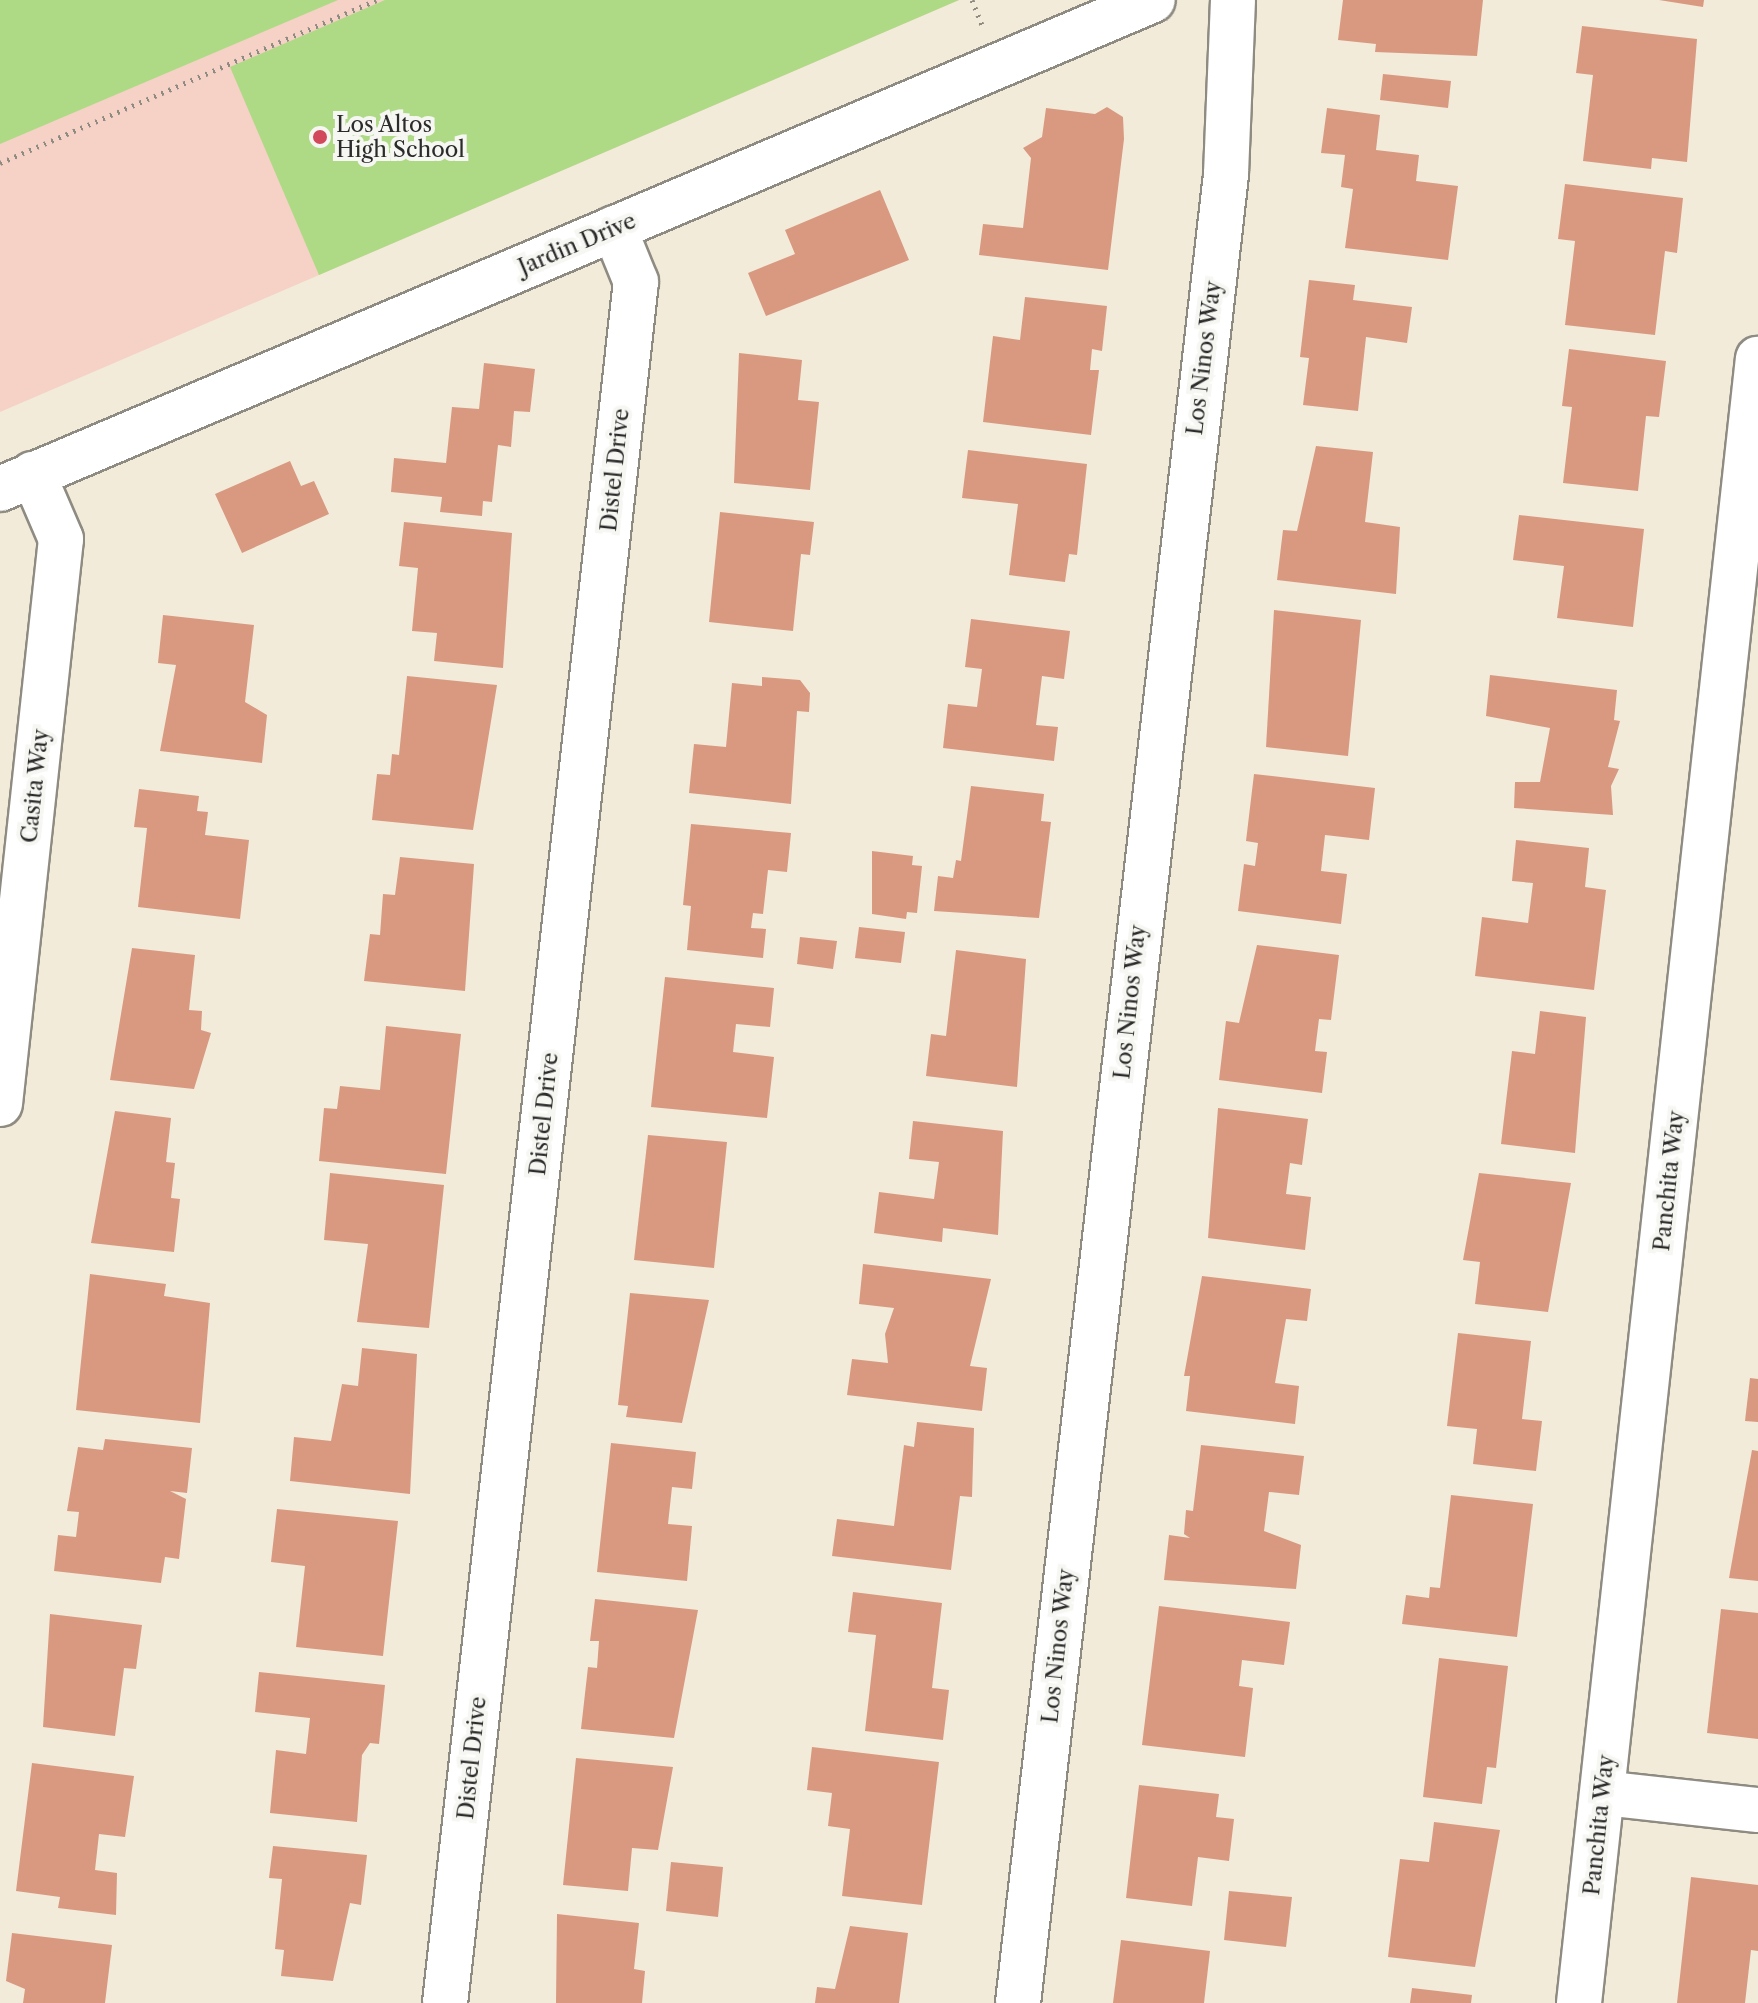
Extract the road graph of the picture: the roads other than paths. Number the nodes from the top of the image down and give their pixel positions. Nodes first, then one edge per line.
1 (1153, 0) edge
2 (1233, 0) edge
3 (614, 228) junction
4 (1758, 359) edge
5 (16, 482) edge
6 (0, 1104) edge
7 (1603, 1793) junction
8 (1758, 1810) edge
9 (445, 2003) edge
10 (1018, 2003) edge
11 (1579, 2003) edge

1 - 3 street, Jardin Drive
2 - 10 street, Los Ninos Way
3 - 5 street, Jardin Drive
3 - 9 street, Distel Drive
4 - 7 street, Panchita Way
5 - 6 street, Casita Way
7 - 8 street
7 - 11 street, Panchita Way

